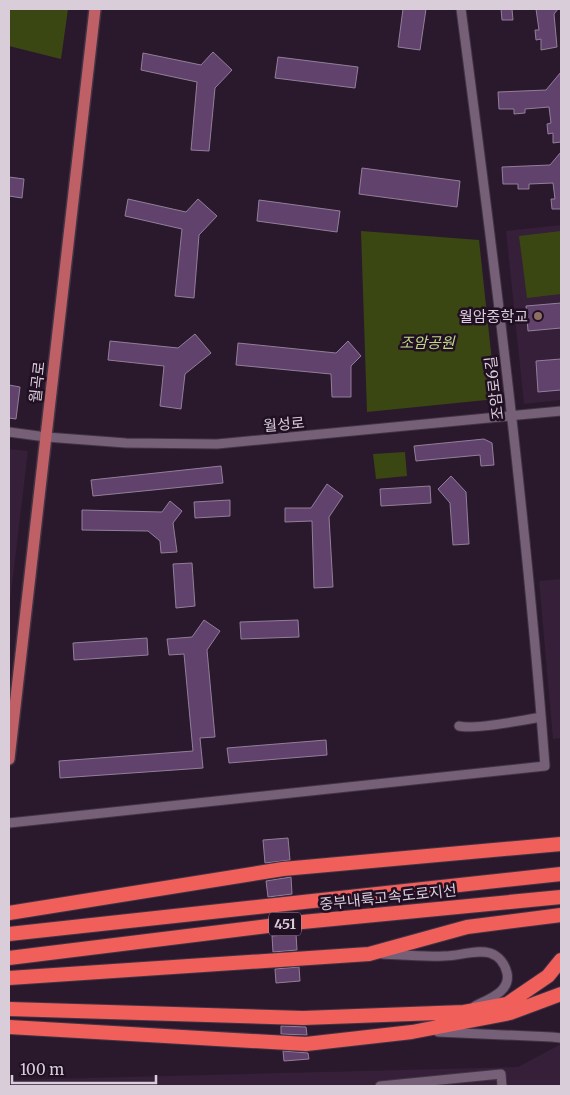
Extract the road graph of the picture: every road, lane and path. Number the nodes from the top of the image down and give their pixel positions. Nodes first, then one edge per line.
1 (95, 9) edge
2 (461, 9) edge
3 (561, 411) edge
4 (512, 417) junction
5 (9, 432) edge
6 (46, 437) junction
7 (541, 718) junction
8 (459, 726) dead end
9 (9, 759) edge
10 (9, 823) edge
11 (561, 844) edge
12 (561, 874) edge
13 (561, 897) edge
14 (9, 913) edge
15 (561, 915) edge
16 (9, 934) edge
17 (369, 954) junction
18 (9, 958) edge
19 (561, 960) edge
20 (9, 978) edge
21 (561, 994) edge
22 (9, 1009) edge
23 (464, 1012) junction
24 (9, 1027) edge
25 (412, 1032) junction
26 (561, 1038) edge
27 (380, 1086) edge
28 (502, 1086) edge

1 - 6 main road, 월곡로
2 - 4 street, 조암로6길
3 - 4 street, 월성로
4 - 6 street, 월성로
4 - 7 street, 조암로6길
5 - 6 street, 월성로
6 - 9 main road, 월곡로
7 - 8 street
7 - 10 street, 조암로6길
11 - 14 highway
12 - 16 highway, 중부내륙고속도로지선 / 451
13 - 18 highway, 중부내륙고속도로지선 / 451
15 - 17 highway
17 - 20 highway
17 - 23 street
19 - 23 highway
21 - 25 highway
22 - 23 highway
24 - 25 highway
25 - 26 street
27 - 28 street

